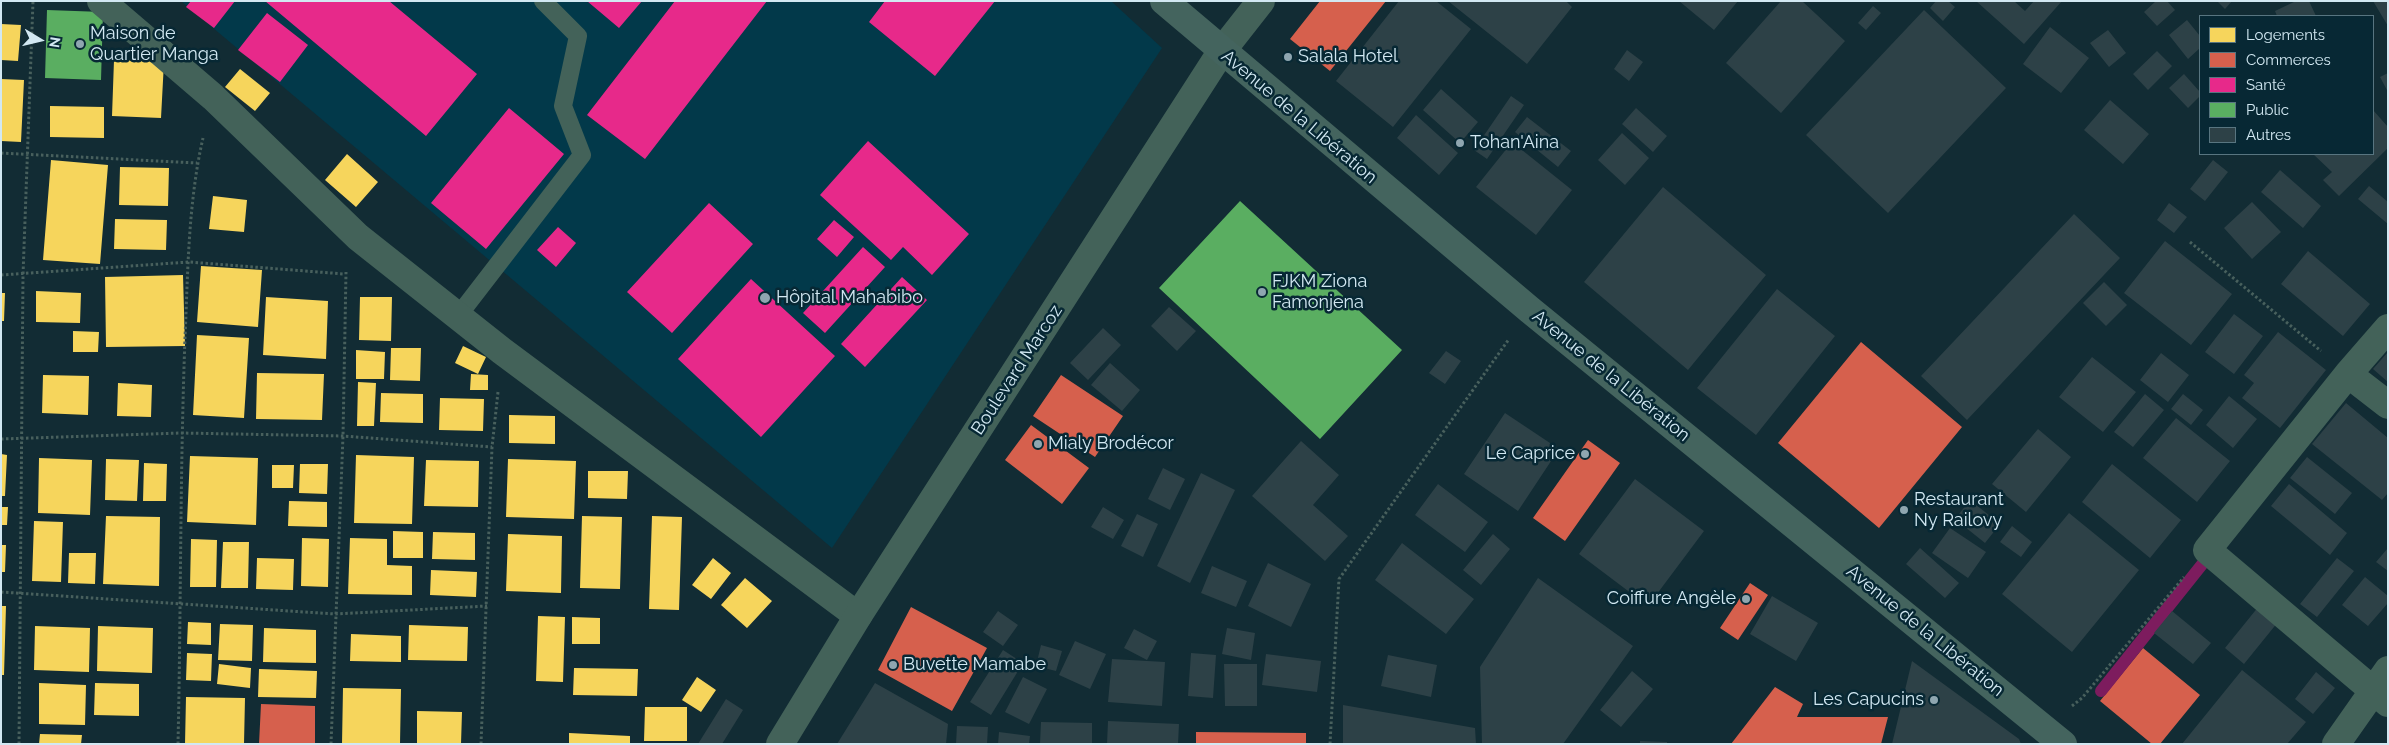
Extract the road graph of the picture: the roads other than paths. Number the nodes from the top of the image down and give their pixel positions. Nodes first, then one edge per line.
1 (101, 1) edge
2 (543, 1) edge
3 (1164, 1) edge
4 (1261, 1) edge
5 (1221, 52) junction
6 (458, 316) junction
7 (2388, 328) edge
8 (2348, 374) junction
9 (2388, 405) edge
10 (858, 616) junction
11 (2383, 688) edge
12 (2053, 738) edge
13 (780, 744) edge
14 (2336, 744) edge

1 - 6 street
2 - 6 lane
3 - 5 main road, Avenue de la Libération
4 - 5 street, Boulevard Marcoz
5 - 10 street, Boulevard Marcoz
5 - 12 main road, Avenue de la Libération
6 - 10 street
7 - 8 street
8 - 9 street
8 - 11 street
10 - 13 street, Boulevard Marcoz
11 - 14 street

